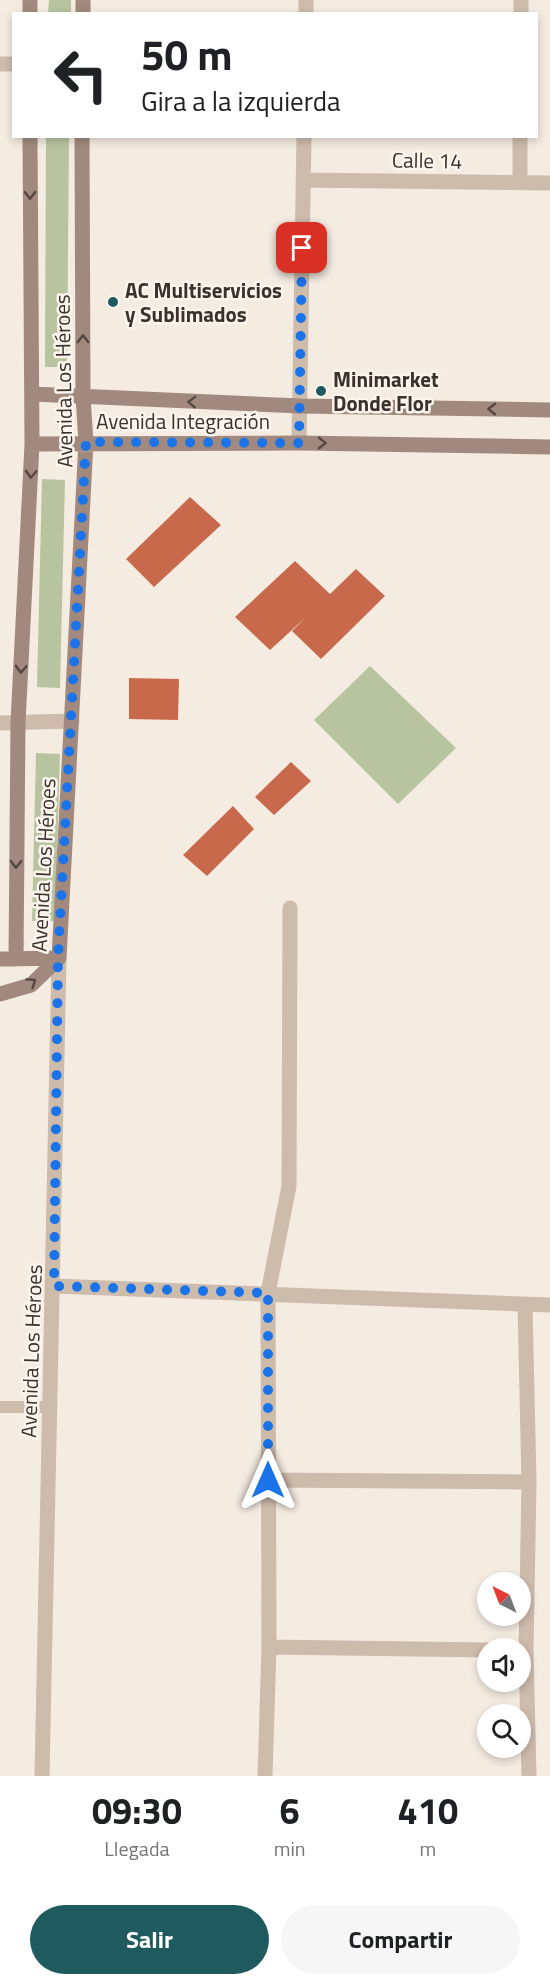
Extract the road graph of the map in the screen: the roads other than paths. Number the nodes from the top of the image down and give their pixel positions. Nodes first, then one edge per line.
1 (30, 138) edge
2 (82, 138) edge
3 (304, 138) edge
4 (520, 138) edge
5 (303, 180) junction
6 (520, 182) junction
7 (550, 183) edge
8 (32, 394) junction
9 (83, 397) junction
10 (300, 406) junction
11 (550, 410) edge
12 (86, 442) junction
13 (299, 443) junction
14 (32, 444) junction
15 (550, 447) edge
16 (72, 721) junction
17 (0, 723) edge
18 (18, 723) junction
19 (290, 908) dead end
20 (58, 958) junction
21 (8, 959) edge
22 (0, 994) edge
23 (54, 1286) junction
24 (268, 1293) junction
25 (525, 1305) junction
26 (550, 1305) edge
27 (0, 1407) edge
28 (50, 1407) junction
29 (268, 1480) junction
30 (529, 1482) junction
31 (523, 1638) edge
32 (269, 1647) junction
33 (477, 1650) edge
34 (525, 1692) edge
35 (42, 1776) edge
36 (265, 1776) edge
37 (530, 1776) edge

1 -> 8 main road, Avenida Los Héroes
9 -> 2 main road, Avenida Los Héroes
3 - 5 street
4 - 6 street
5 - 6 street, Calle 14
5 - 10 street
6 - 7 street, Calle 14
8 - 9 main road
8 - 14 main road, Avenida Los Héroes
10 -> 9 main road
9 - 12 main road, Avenida Los Héroes
11 -> 10 main road
10 - 13 street
12 - 13 main road, Avenida Integración
12 - 14 main road, Avenida Integración
12 - 16 main road, Avenida Los Héroes
13 -> 15 main road, Avenida Integración
14 -> 18 main road, Avenida Los Héroes
16 - 18 street
16 - 20 main road, Avenida Los Héroes
17 - 18 street
18 -> 21 main road, Avenida Los Héroes
19 - 24 street
20 - 21 main road
22 -> 20 main road
20 - 23 street, Avenida Los Héroes
23 - 24 street
23 - 28 street, Avenida Los Héroes
24 - 25 street
24 - 29 street
25 - 26 street
25 - 30 street
27 - 28 lane
28 - 35 street, Avenida Los Héroes
29 - 30 street
29 - 32 street
30 - 31 street
32 - 33 street
32 - 36 street
34 - 37 street

